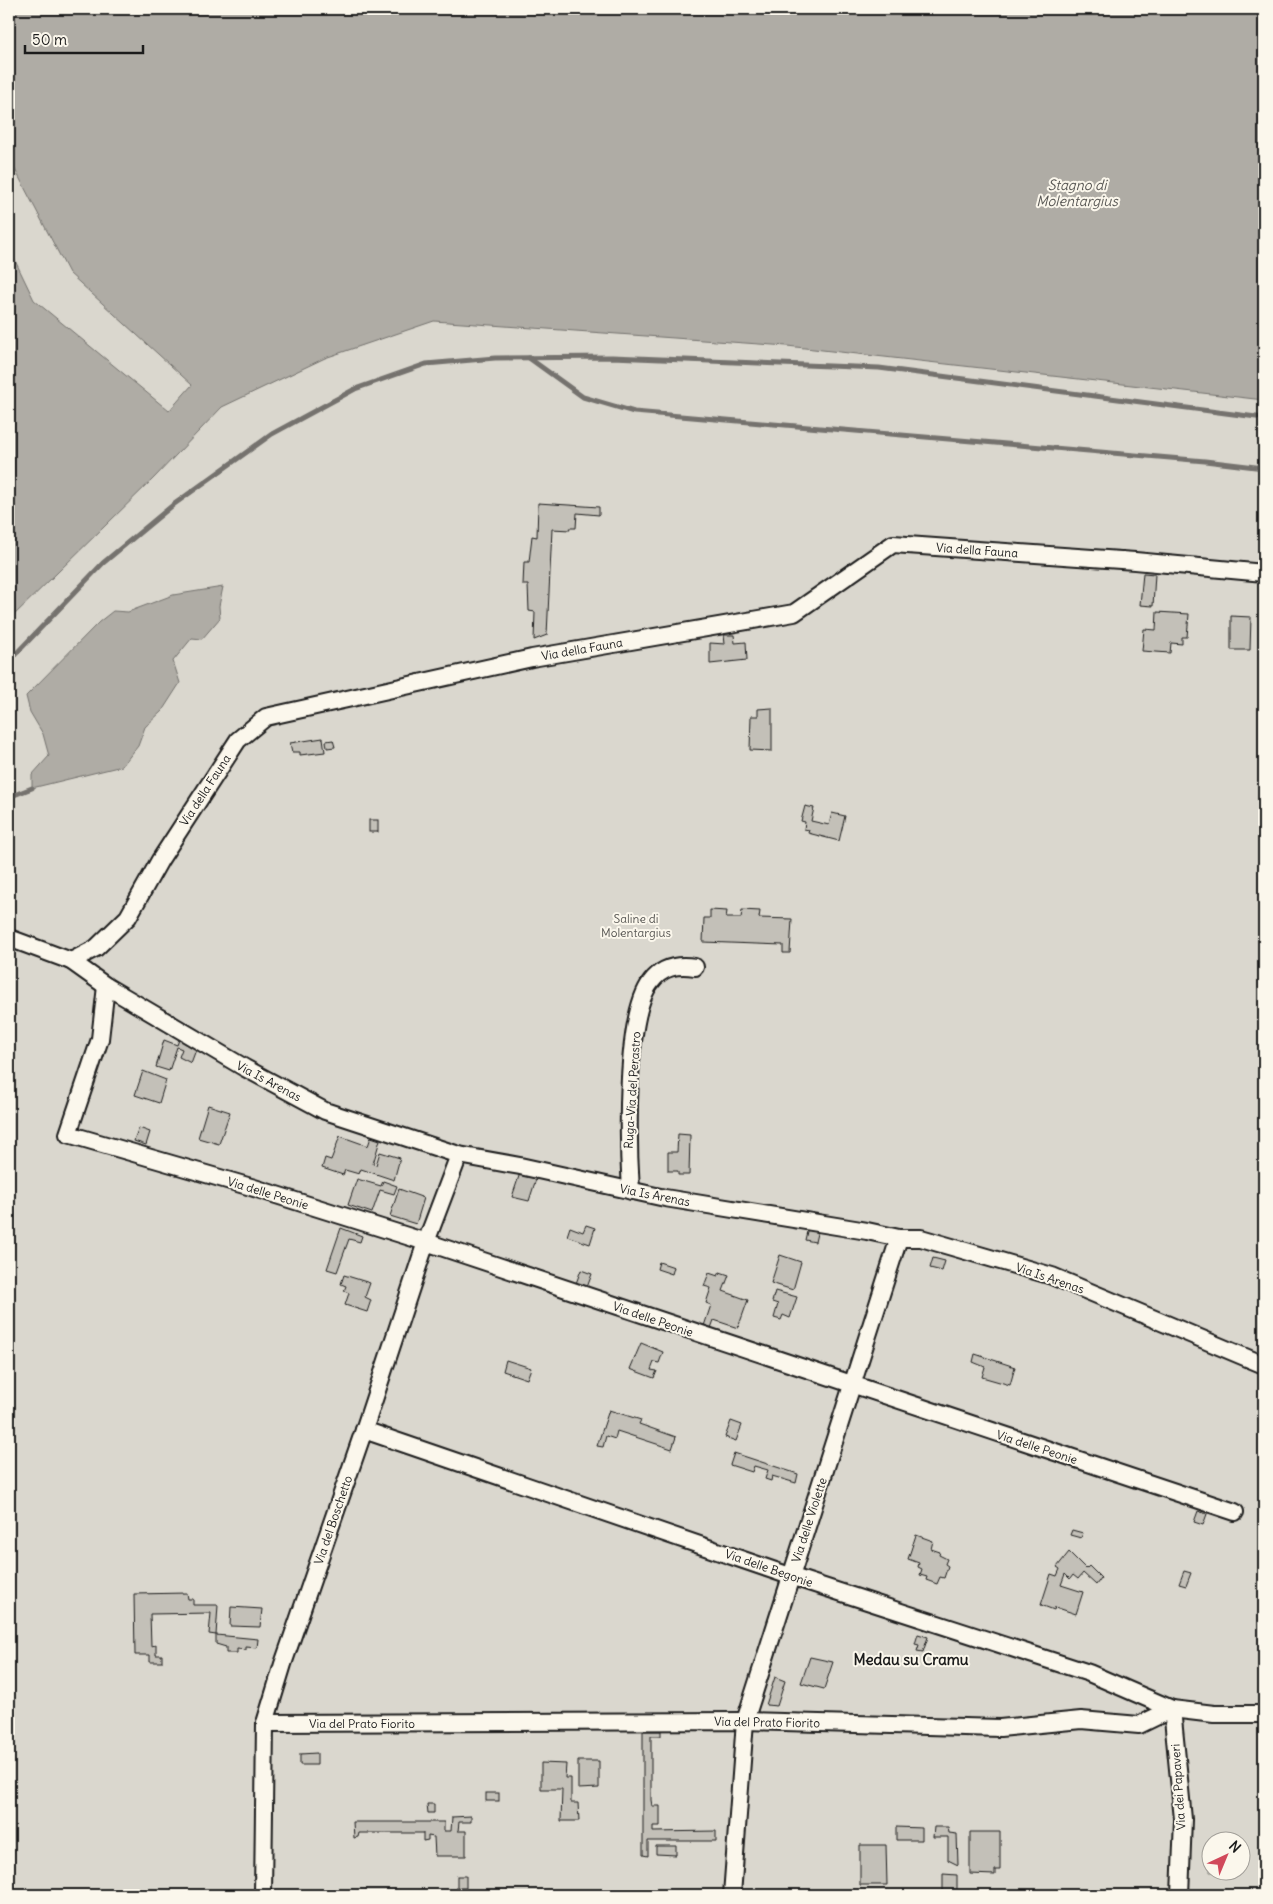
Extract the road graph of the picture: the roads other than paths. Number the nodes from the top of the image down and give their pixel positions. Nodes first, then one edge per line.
1 (1264, 573) edge
2 (9, 938) edge
3 (71, 962) junction
4 (695, 967) dead end
5 (106, 986) junction
6 (459, 1156) junction
7 (631, 1191) junction
8 (899, 1238) junction
9 (426, 1242) junction
10 (1264, 1365) edge
11 (852, 1386) junction
12 (364, 1430) junction
13 (1235, 1512) dead end
14 (790, 1576) junction
15 (1172, 1709) junction
16 (1264, 1714) edge
17 (746, 1721) junction
18 (265, 1724) junction
19 (263, 1895) edge
20 (732, 1895) edge
21 (1180, 1895) edge

1 - 3 street, Via della Fauna
2 - 3 street
3 - 5 street, Via Is Arenas
4 - 7 street, Ruga-Via del Perastro
5 - 6 street, Via Is Arenas
5 - 9 street, Via delle Peonie
6 - 7 street, Via Is Arenas
6 - 9 street, Via del Boschetto
7 - 8 street, Via Is Arenas
8 - 10 street, Via Is Arenas
8 - 11 street, Via delle Violette
9 - 11 street, Via delle Peonie
9 - 12 street, Via del Boschetto
11 - 13 street, Via delle Peonie
11 - 14 street, Via delle Violette
12 - 14 street, Via delle Begonie
12 - 18 street, Via del Boschetto
14 - 15 street, Via delle Begonie
14 - 17 street, Via delle Violette
15 - 16 street
15 - 17 street, Via del Prato Fiorito
15 - 21 street, Via dei Papaveri
17 - 18 street, Via del Prato Fiorito
17 - 20 street, Via delle Violette
18 - 19 street, Via del Boschetto

